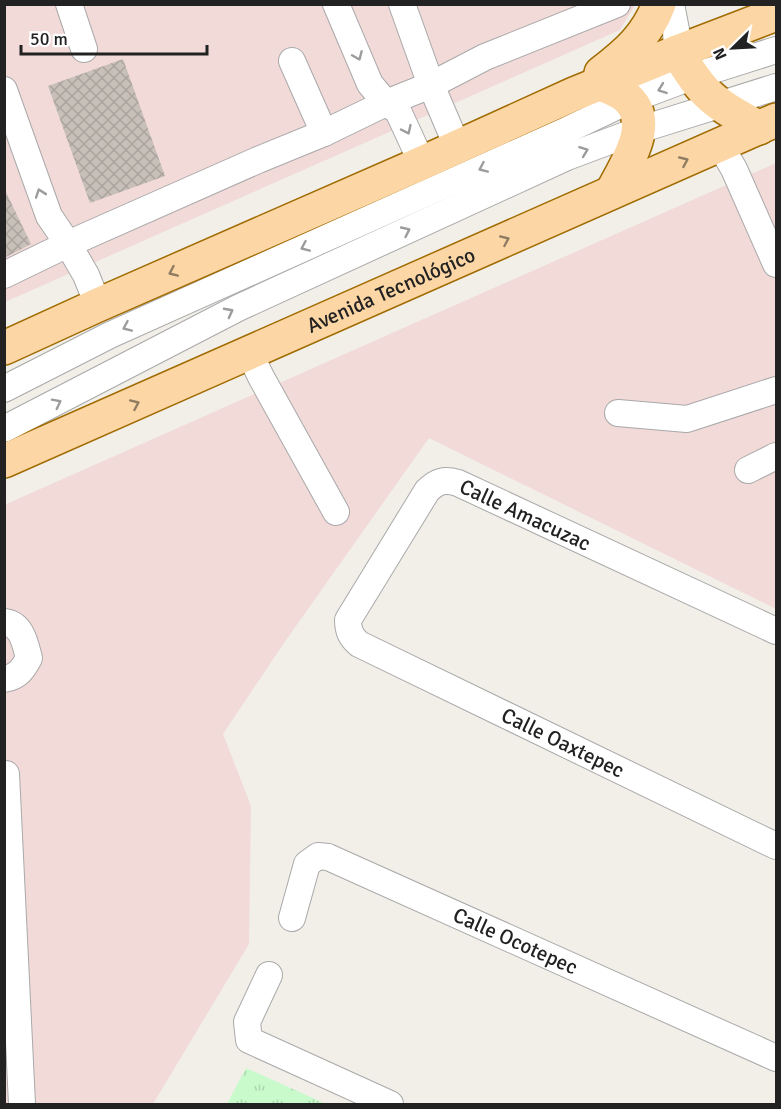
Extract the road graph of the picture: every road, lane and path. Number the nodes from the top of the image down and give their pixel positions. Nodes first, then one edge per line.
1 (69, 4) edge
2 (336, 4) edge
3 (402, 4) edge
4 (617, 4) edge
5 (659, 4) edge
6 (671, 4) edge
7 (777, 14) edge
8 (84, 49) dead end
9 (777, 50) edge
10 (292, 61) dead end
11 (686, 69) junction
12 (431, 85) junction
13 (777, 87) edge
14 (588, 89) junction
15 (4, 90) edge
16 (386, 103) junction
17 (711, 108) junction
18 (634, 115) junction
19 (768, 124) edge
20 (324, 133) junction
21 (720, 145) junction
22 (457, 147) junction
23 (422, 163) junction
24 (612, 192) junction
25 (68, 244) junction
26 (777, 264) edge
27 (4, 275) edge
28 (98, 305) junction
29 (4, 348) edge
30 (250, 354) junction
31 (4, 389) edge
32 (777, 390) edge
33 (618, 413) dead end
34 (4, 429) edge
35 (777, 456) edge
36 (4, 461) edge
37 (748, 470) dead end
38 (336, 512) dead end
39 (4, 622) edge
40 (777, 632) edge
41 (351, 636) joint
42 (4, 680) edge
43 (6, 774) edge
44 (777, 846) edge
45 (292, 918) dead end
46 (269, 975) dead end
47 (777, 1058) edge
48 (22, 1104) edge
49 (390, 1104) edge

1 - 8 street
2 -> 16 street
3 - 12 street
4 - 12 street
5 - 14 main road
6 - 11 street
7 - 11 main road
9 - 11 street
10 - 20 street
11 - 14 main road
11 - 17 main road
11 -> 18 street
12 - 16 street
12 - 22 street
13 - 17 street
14 - 18 main road
14 - 22 main road
25 -> 15 street
16 - 20 street
16 -> 23 street
17 - 18 street
17 - 19 main road
17 - 21 main road
18 - 24 main road
18 -> 31 street
34 -> 18 street
19 - 21 main road, Avenida Tecnológico
20 - 25 street
24 -> 21 main road, Avenida Tecnológico
21 - 26 street
22 - 23 main road
23 -> 28 main road
30 -> 24 main road, Avenida Tecnológico
25 - 27 street
25 - 28 street
28 - 29 main road
36 -> 30 main road, Avenida Tecnológico
30 - 38 street
32 - 33 street
35 - 37 street
39 - 42 street
40 - 41 street, Calle Amacuzac
41 - 44 street, Calle Oaxtepec
43 - 48 street
45 - 47 street, Calle Ocotepec
46 - 49 street

